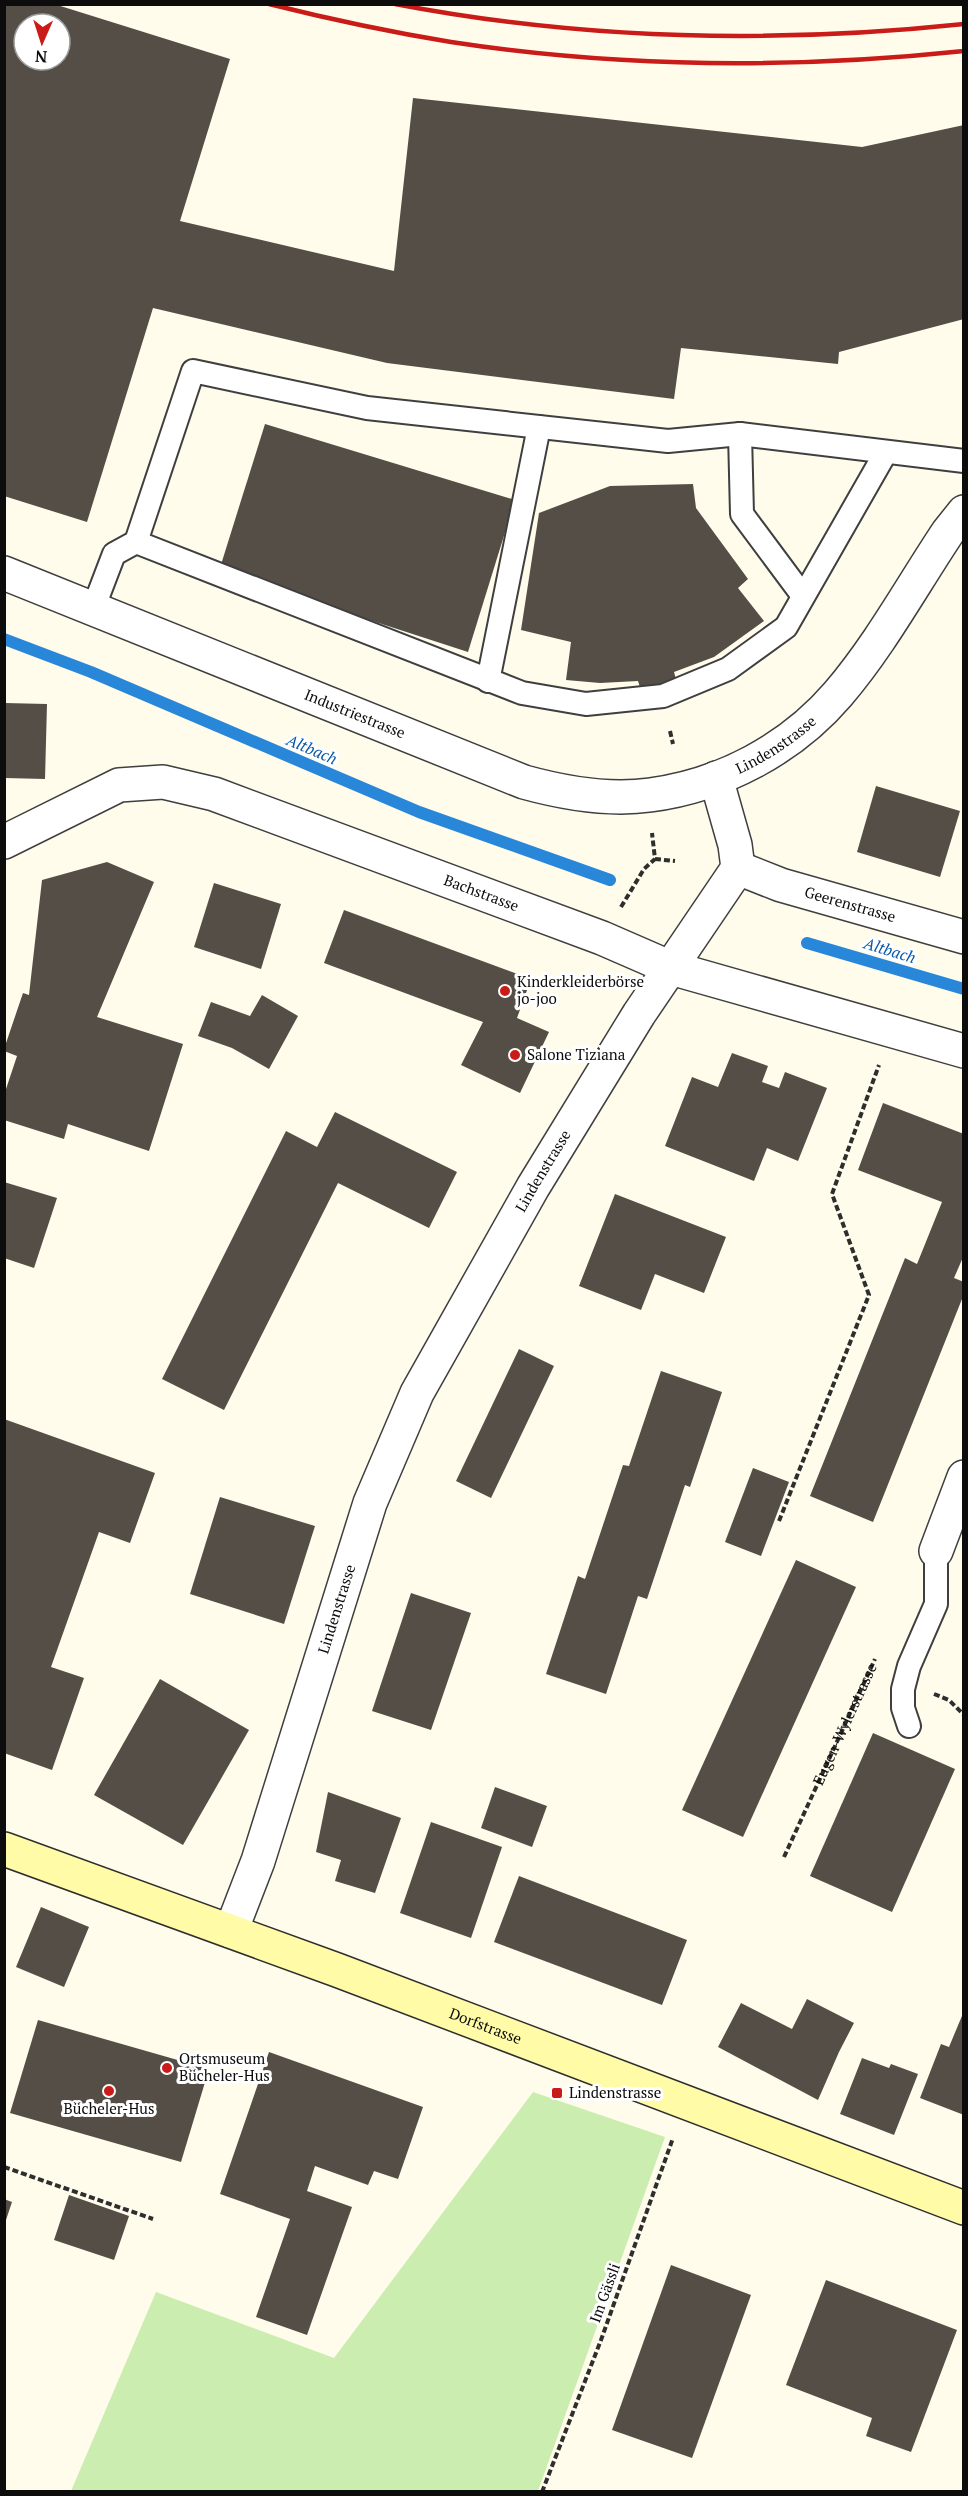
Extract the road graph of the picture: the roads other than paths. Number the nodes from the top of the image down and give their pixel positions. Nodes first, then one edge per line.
1 (539, 427) junction
2 (740, 434) junction
3 (886, 452) junction
4 (963, 461) edge
5 (963, 512) edge
6 (136, 542) junction
7 (4, 573) edge
8 (803, 596) junction
9 (93, 609) junction
10 (488, 681) junction
11 (716, 778) junction
12 (4, 842) edge
13 (738, 868) junction
14 (963, 937) edge
15 (671, 968) junction
16 (963, 1051) edge
17 (963, 1477) edge
18 (936, 1551) joint
19 (909, 1726) dead end
20 (4, 1849) edge
21 (231, 1930) junction
22 (963, 2208) edge

1 - 2 lane
1 - 6 lane
1 - 10 lane
2 - 3 lane
2 - 8 lane
3 - 4 lane
3 - 8 lane
5 - 11 street, Lindenstrasse
6 - 9 lane
6 - 10 lane
7 - 9 street, Industriestrasse
8 - 10 lane
9 - 11 street, Industriestrasse
11 - 13 street, Lindenstrasse
12 - 15 street, Bachstrasse
13 - 14 street, Geerenstrasse
13 - 15 street, Lindenstrasse
15 - 16 street, Bachstrasse
15 - 21 street, Lindenstrasse
17 - 18 street
18 - 19 lane
20 - 21 main road, Dorfstrasse
21 - 22 main road, Dorfstrasse

